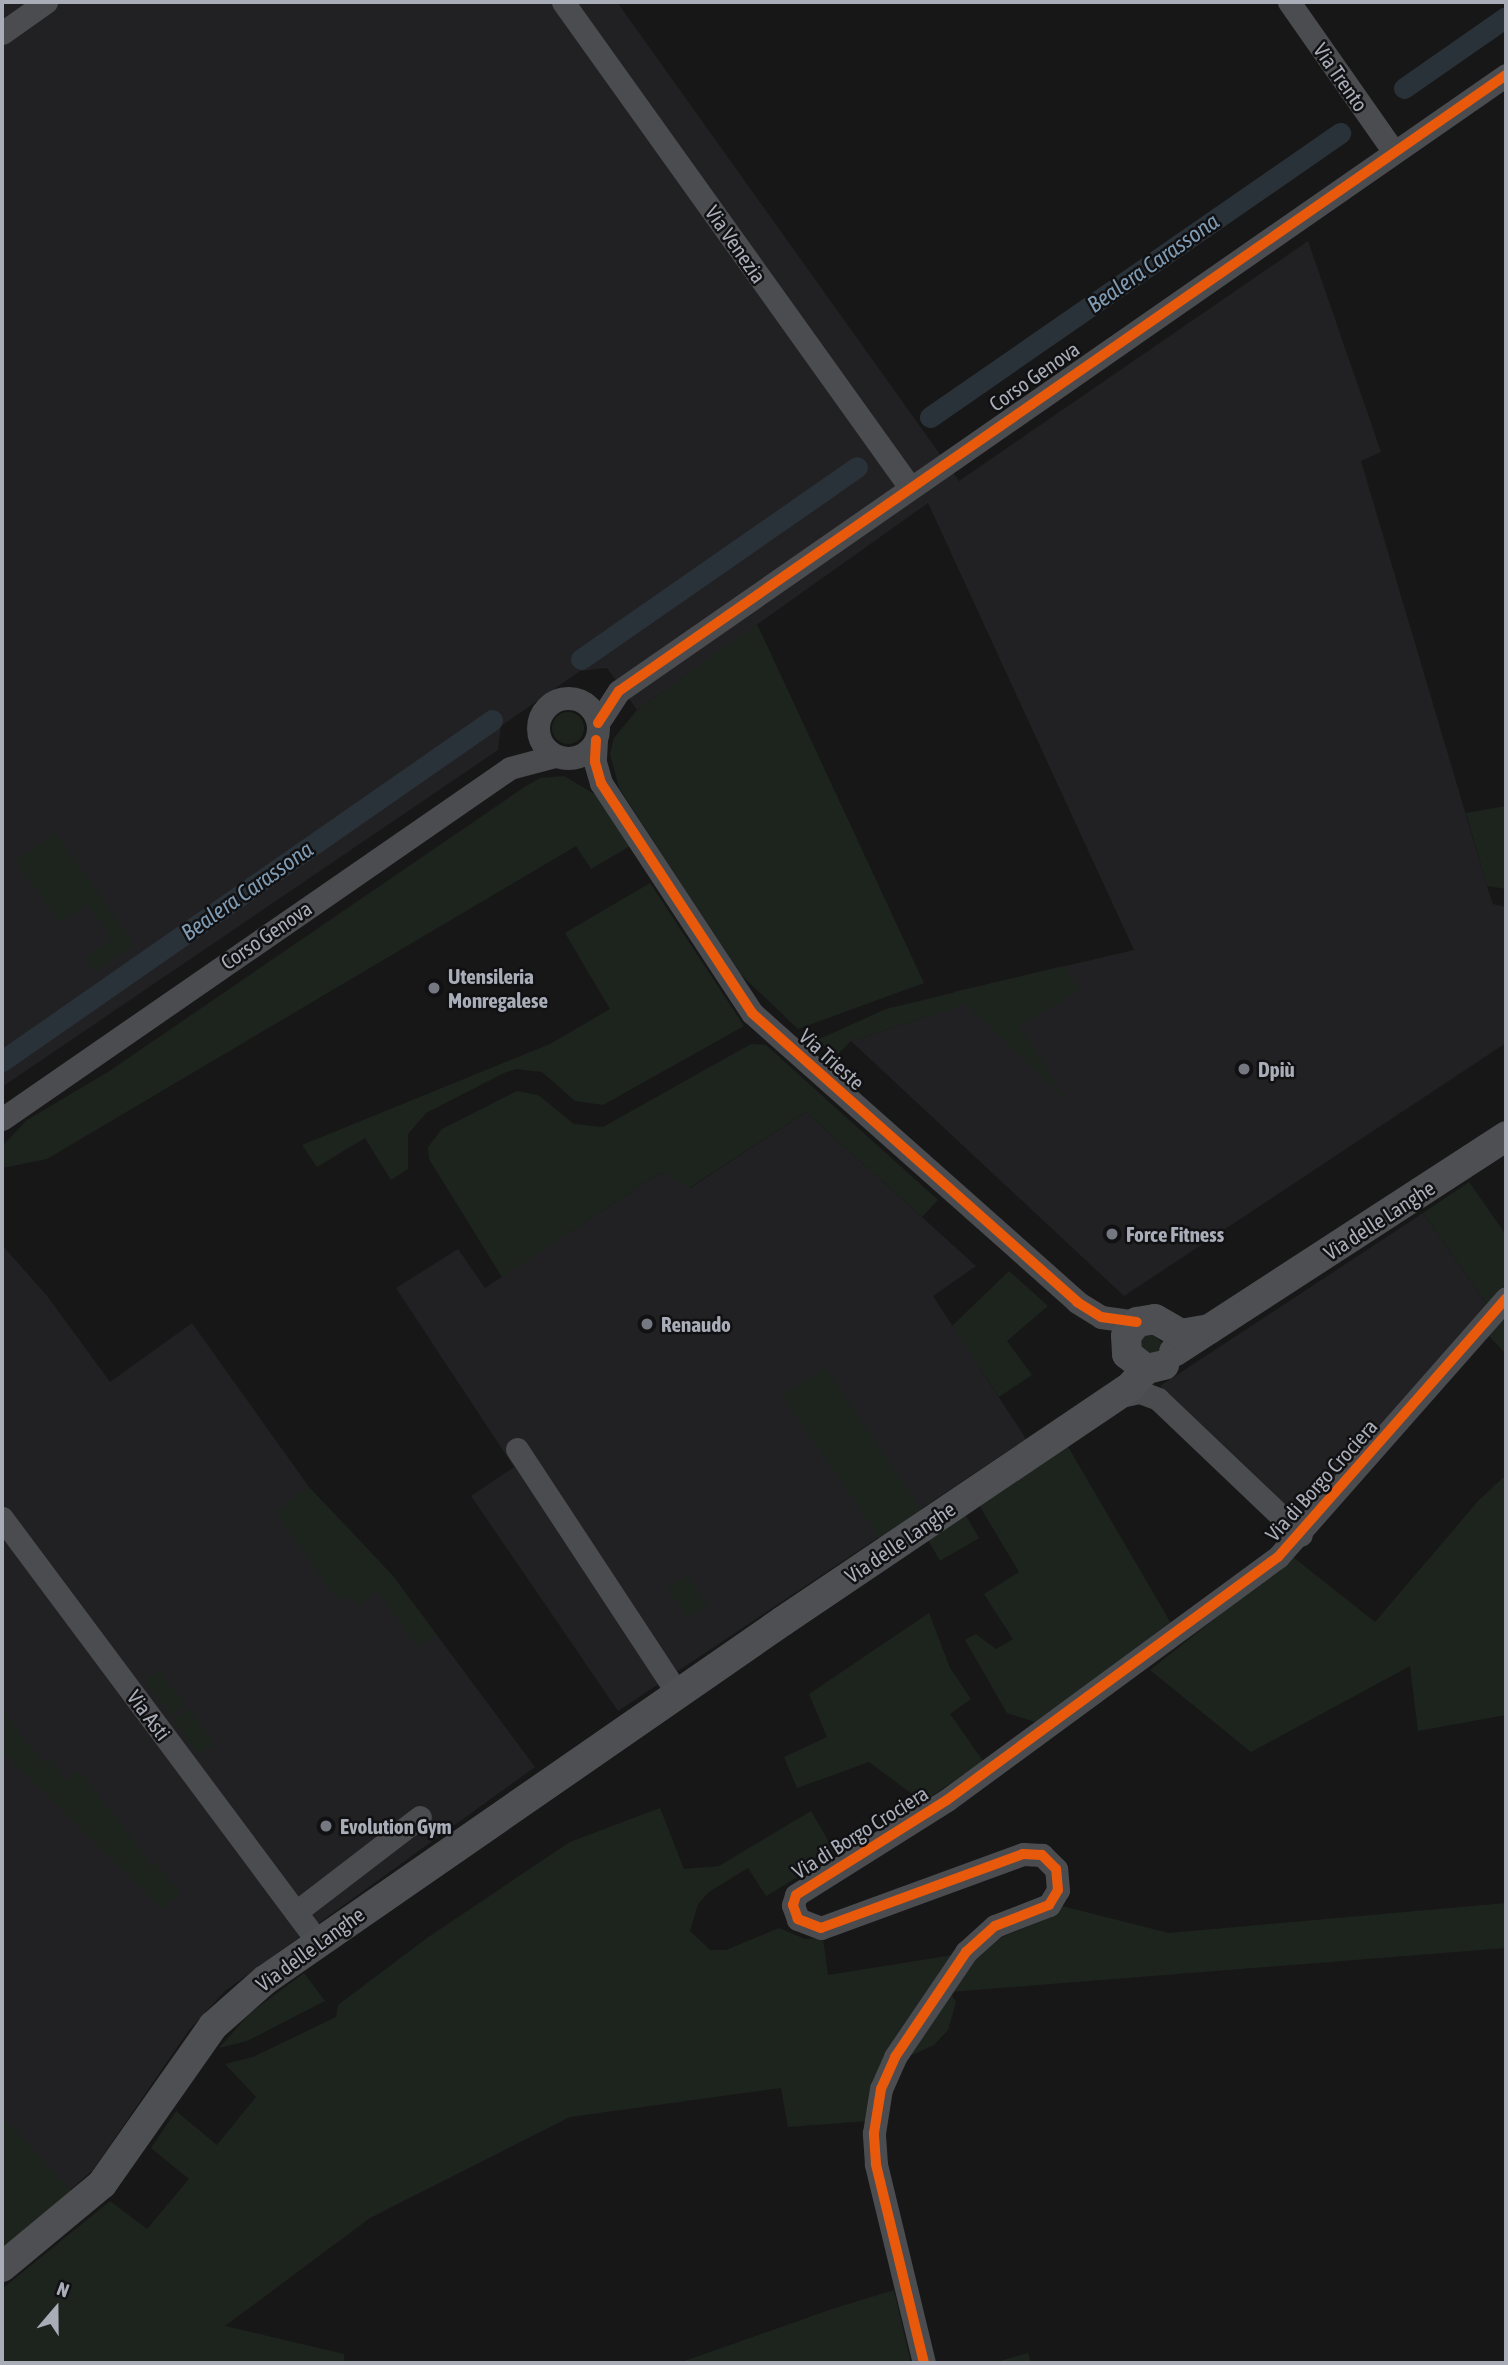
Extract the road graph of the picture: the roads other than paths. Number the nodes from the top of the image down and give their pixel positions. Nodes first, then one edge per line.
1 (46, 2) edge
2 (564, 2) edge
3 (1289, 2) edge
4 (2, 33) edge
5 (1506, 75) edge
6 (1394, 152) junction
7 (909, 486) junction
8 (619, 691) junction
9 (580, 700) junction
10 (537, 726) junction
11 (597, 731) junction
12 (560, 757) junction
13 (510, 768) junction
14 (601, 783) junction
15 (12, 1105) edge
16 (2, 1119) edge
17 (1506, 1136) edge
18 (1506, 1298) edge
19 (1173, 1341) junction
20 (1134, 1348) junction
21 (1120, 1394) junction
22 (517, 1449) dead end
23 (2, 1518) edge
24 (1301, 1535) junction
25 (677, 1693) junction
26 (420, 1817) dead end
27 (296, 1912) junction
28 (318, 1942) junction
29 (2, 2267) edge
30 (924, 2363) edge

1 - 4 street
2 - 7 street, Via Venezia
3 - 6 street, Via Trento
5 - 6 street, Corso Genova
6 - 7 street, Corso Genova
7 - 8 street, Corso Genova
8 - 9 street, Corso Genova
8 - 11 street, Corso Genova
9 - 10 street, Corso Genova
9 - 11 street
10 - 12 street
10 - 13 street, Corso Genova
11 - 12 street, Corso Genova
11 - 14 street, Via Trieste
12 - 13 street, Corso Genova
12 - 14 street, Via Trieste
13 - 15 street, Corso Genova
14 - 20 street, Via Trieste
15 - 16 street, Corso Genova
17 - 19 main road, Via delle Langhe
18 - 24 street, Via di Borgo Crociera
19 - 20 main road, Via delle Langhe
19 - 20 main road
20 - 21 main road, Via delle Langhe
21 - 24 street
21 - 25 main road, Via delle Langhe
22 - 25 street
23 - 27 street, Via Asti
24 - 30 street, Via di Borgo Crociera
25 - 28 main road, Via delle Langhe
26 - 27 street
27 - 28 street, Via Asti
28 - 29 main road, Via delle Langhe

